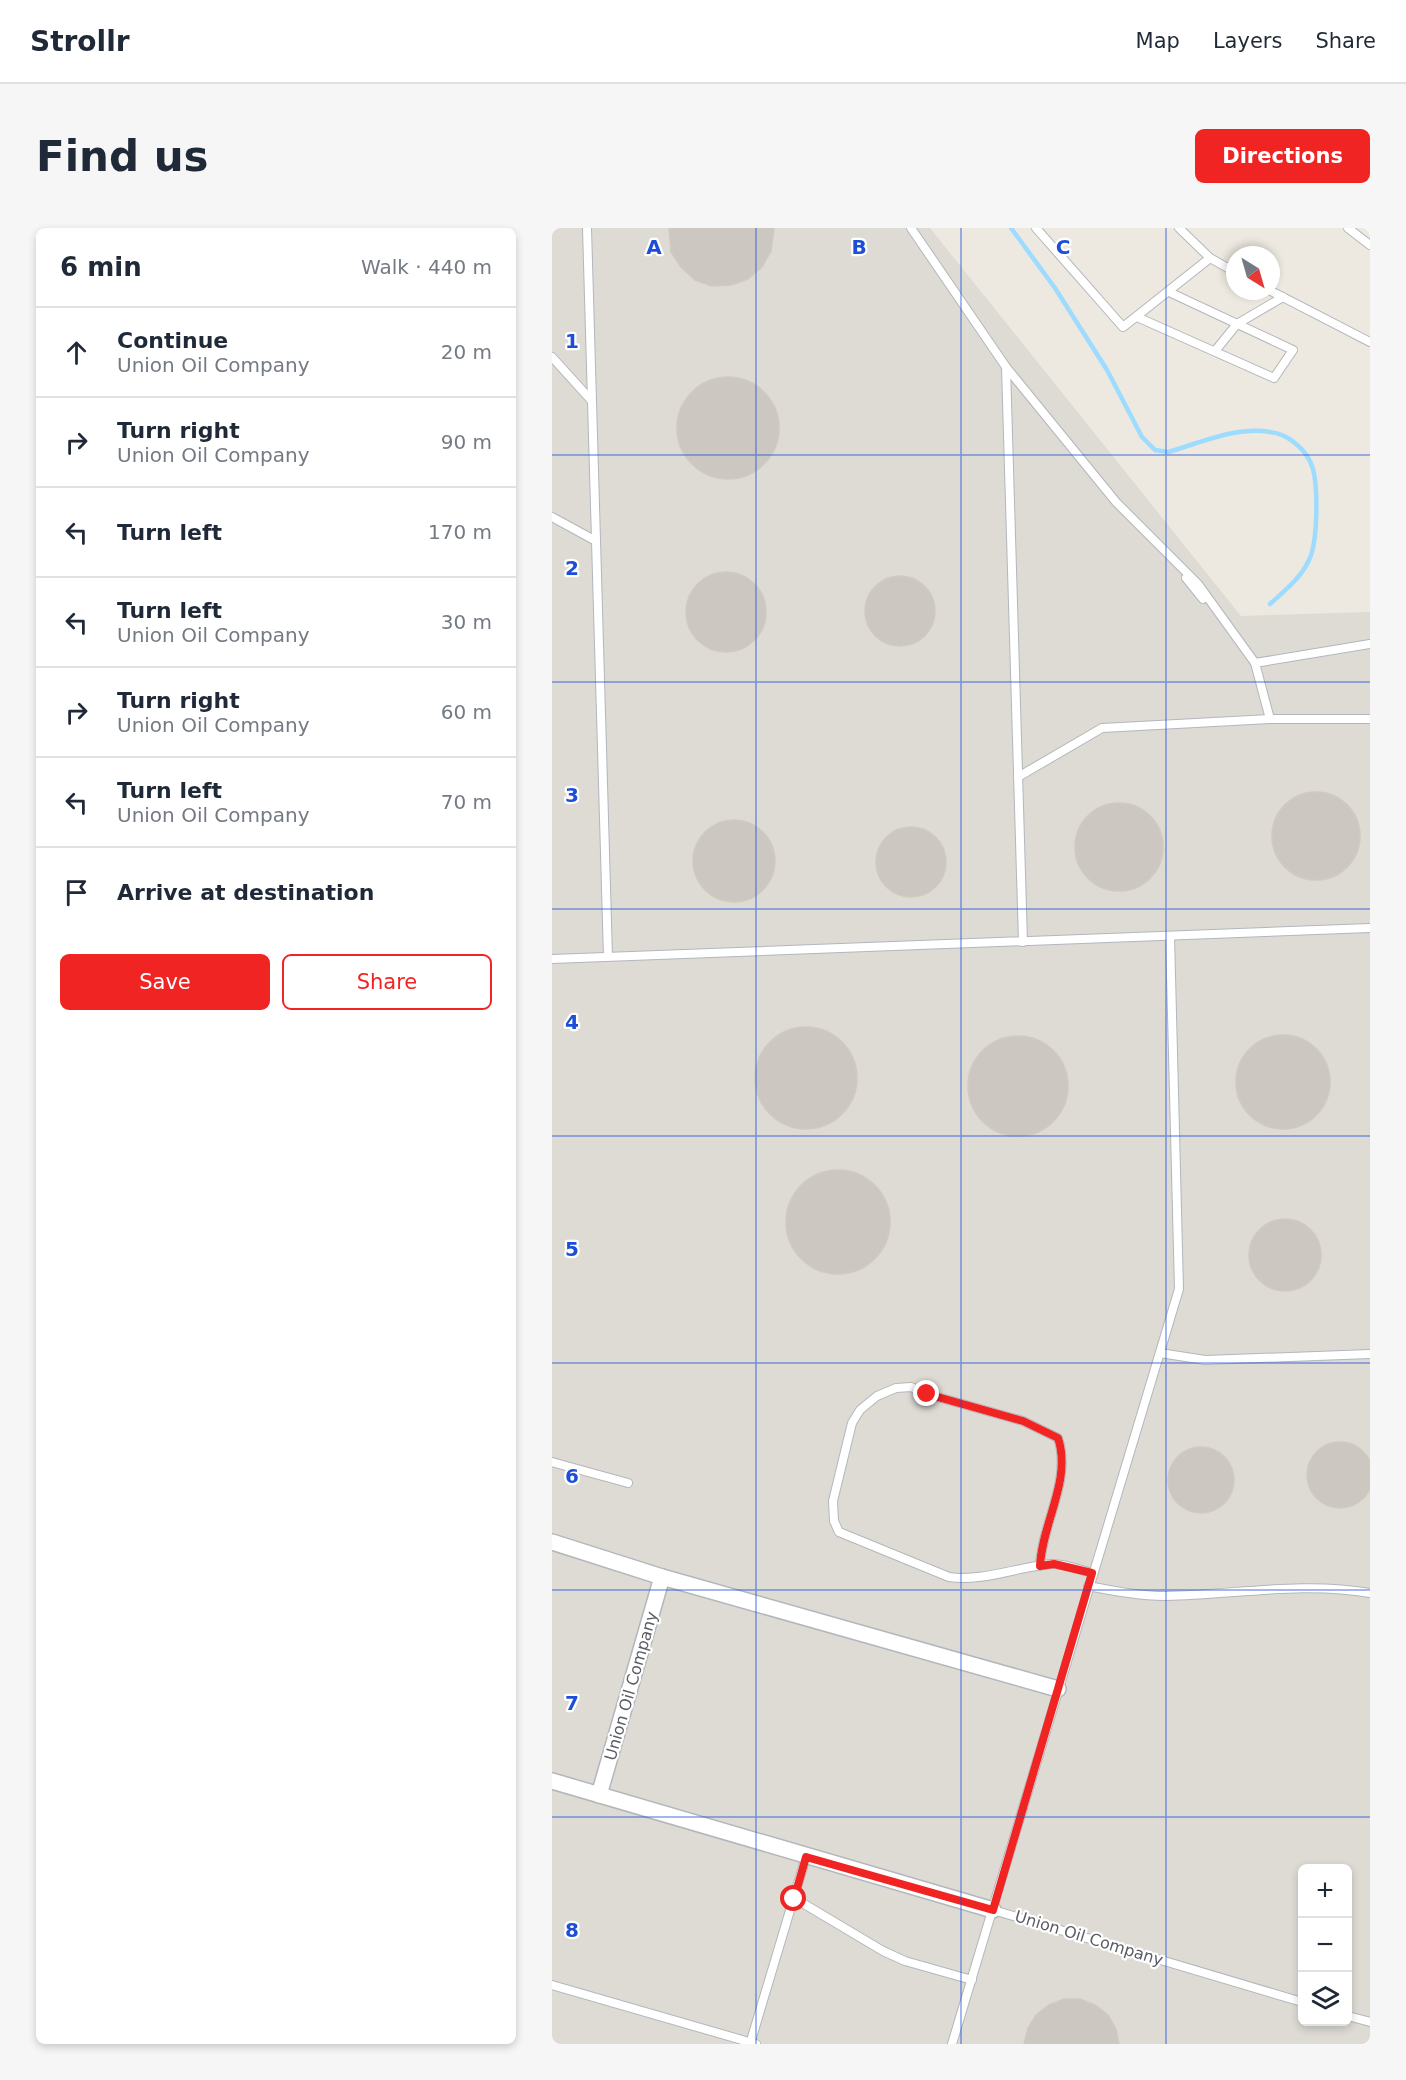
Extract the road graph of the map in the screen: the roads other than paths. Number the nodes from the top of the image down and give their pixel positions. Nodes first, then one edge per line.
1 (587, 228) edge
2 (911, 228) edge
3 (1036, 228) edge
4 (1179, 228) edge
5 (1348, 228) edge
6 (1370, 246) edge
7 (1210, 258) junction
8 (1226, 267) edge
9 (1169, 292) junction
10 (1280, 296) edge
11 (1283, 297) junction
12 (1137, 316) junction
13 (1237, 324) junction
14 (1370, 342) edge
15 (1215, 351) junction
16 (552, 357) edge
17 (1006, 367) junction
18 (592, 401) junction
19 (552, 517) edge
20 (596, 542) junction
21 (1370, 644) edge
22 (1255, 663) junction
23 (1270, 719) junction
24 (1370, 719) edge
25 (1018, 777) junction
26 (1370, 928) edge
27 (1170, 936) junction
28 (1023, 942) junction
29 (608, 957) junction
30 (552, 959) edge
31 (1160, 1353) junction
32 (1370, 1354) edge
33 (552, 1462) edge
34 (628, 1482) dead end
35 (552, 1542) edge
36 (1040, 1566) junction
37 (1092, 1573) junction
38 (662, 1577) junction
39 (1088, 1586) junction
40 (1370, 1593) edge
41 (1058, 1689) junction
42 (552, 1781) edge
43 (599, 1795) junction
44 (806, 1857) junction
45 (794, 1899) junction
46 (993, 1910) junction
47 (972, 1980) junction
48 (552, 1985) edge
49 (1298, 2001) edge
50 (1352, 2017) edge
51 (1370, 2022) edge
52 (752, 2043) edge
53 (952, 2044) edge

1 - 18 lane
2 - 17 lane
3 - 12 lane
4 - 7 lane
5 - 6 lane
7 - 8 lane
7 - 9 lane
9 - 12 lane
9 - 13 lane
10 - 11 lane
11 - 13 lane
11 - 14 lane
12 - 15 lane
13 - 15 lane
13 - 15 lane
16 - 18 lane
17 - 22 lane
17 - 25 lane
18 - 20 lane
19 - 20 lane
20 - 29 lane
21 - 22 lane
22 - 23 lane
23 - 24 lane
23 - 25 lane
25 - 28 lane
26 - 27 lane
27 - 28 lane
27 - 31 lane
28 - 29 lane
29 - 30 lane
31 - 32 lane
31 - 37 lane
33 - 34 lane
35 - 38 street
36 - 36 lane
36 - 37 lane
37 - 39 lane
38 - 41 street
38 - 43 street, Union Oil Company
39 - 40 lane
39 - 41 lane
41 - 46 lane
42 - 43 street, Union Oil Company
43 - 44 street, Union Oil Company
44 - 45 lane
44 - 46 street, Union Oil Company
45 - 47 lane
45 - 52 lane
46 - 47 lane
46 - 49 lane, Union Oil Company
47 - 53 lane
48 - 52 lane
50 - 51 lane

